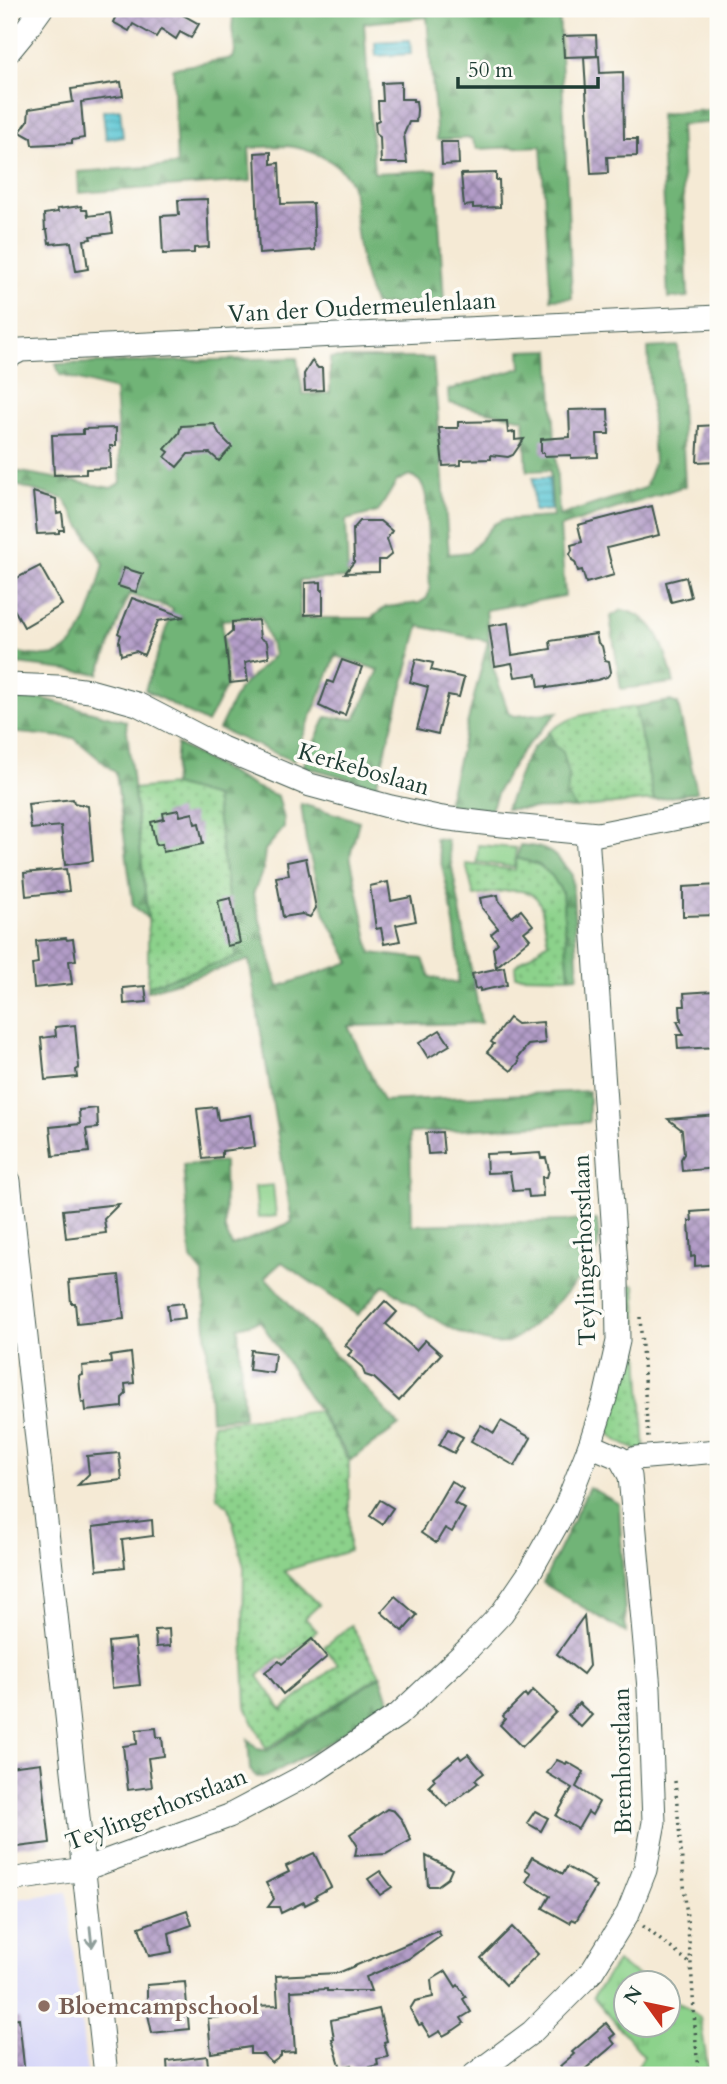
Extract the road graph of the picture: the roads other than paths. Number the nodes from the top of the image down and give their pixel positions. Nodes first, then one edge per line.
1 (41, 9) edge
2 (9, 51) edge
3 (718, 317) edge
4 (14, 347) edge
5 (9, 685) edge
6 (718, 810) edge
7 (587, 834) junction
8 (9, 1181) edge
9 (590, 1444) junction
10 (718, 1451) edge
11 (624, 1464) junction
12 (84, 1869) junction
13 (9, 1880) edge
14 (106, 2075) edge
15 (474, 2075) edge

1 - 2 street
3 - 4 street, Van der Oudermeulenlaan
5 - 7 street, Kerkeboslaan
6 - 7 street, Kerkeboslaan
7 - 9 street, Teylingerhorstlaan
8 - 12 street
9 - 11 street
9 - 12 street, Teylingerhorstlaan
10 - 11 street
11 - 15 street, Bremhorstlaan
12 - 13 street, Teylingerhorstlaan
12 -> 14 street

